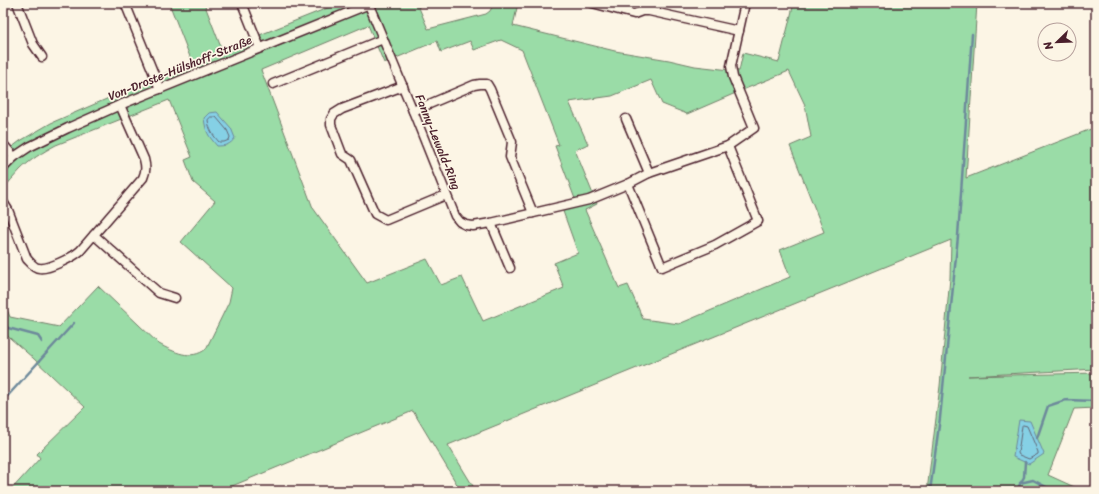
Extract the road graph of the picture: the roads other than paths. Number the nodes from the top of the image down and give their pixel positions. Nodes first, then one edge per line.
1 (17, 3) edge
2 (124, 3) edge
3 (242, 3) edge
4 (592, 3) edge
5 (745, 3) edge
6 (371, 4) edge
7 (739, 31) junction
8 (383, 39) junction
9 (260, 48) junction
10 (42, 57) dead end
11 (273, 84) dead end
12 (403, 86) junction
13 (160, 89) junction
14 (120, 105) junction
15 (413, 111) junction
16 (626, 119) dead end
17 (3, 144) edge
18 (728, 146) junction
19 (14, 157) junction
20 (3, 168) edge
21 (649, 173) junction
22 (628, 184) junction
23 (446, 195) junction
24 (3, 202) edge
25 (533, 213) junction
26 (491, 223) junction
27 (94, 235) junction
28 (510, 268) dead end
29 (175, 298) dead end

1 - 10 street
2 - 13 street
3 - 9 street
4 - 7 street
5 - 7 street, Fanny-Lewald-Ring
6 - 8 street, Fanny-Lewald-Ring
6 - 9 street, Von-Droste-Hülshoff-Straße
7 - 18 street, Fanny-Lewald-Ring
8 - 11 street
8 - 12 street, Fanny-Lewald-Ring
9 - 13 street, Von-Droste-Hülshoff-Straße
12 - 15 street, Fanny-Lewald-Ring
12 - 23 street
13 - 14 street, Von-Droste-Hülshoff-Straße
14 - 19 street, Von-Droste-Hülshoff-Straße
14 - 27 street
15 - 23 street, Fanny-Lewald-Ring
15 - 25 street
16 - 21 street
17 - 19 street
18 - 21 street, Fanny-Lewald-Ring
18 - 22 street
19 - 20 street, Von-Droste-Hülshoff-Straße
21 - 22 street, Fanny-Lewald-Ring
22 - 25 street, Fanny-Lewald-Ring
23 - 26 street, Fanny-Lewald-Ring
24 - 27 street
25 - 26 street, Fanny-Lewald-Ring
26 - 28 street
27 - 29 street

